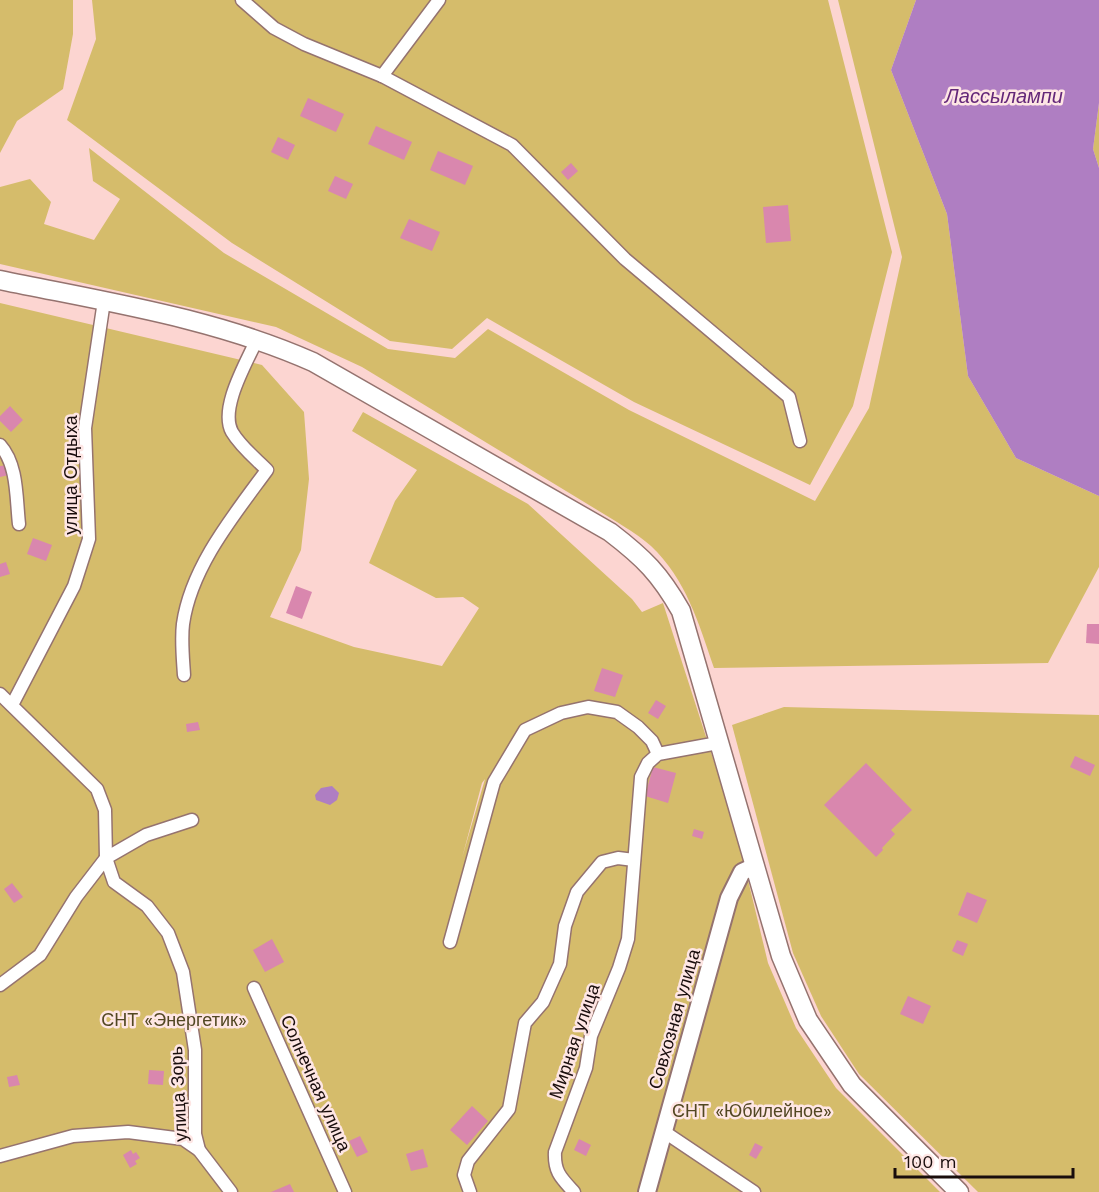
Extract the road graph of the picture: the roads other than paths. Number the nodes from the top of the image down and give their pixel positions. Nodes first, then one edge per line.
1 (438, 0) edge
2 (247, 2) edge
3 (382, 76) junction
4 (0, 280) edge
5 (104, 301) junction
6 (257, 339) junction
7 (800, 441) dead end
8 (0, 445) edge
9 (19, 524) dead end
10 (184, 675) dead end
11 (0, 694) edge
12 (12, 705) junction
13 (718, 743) junction
14 (658, 754) junction
15 (192, 820) dead end
16 (106, 858) junction
17 (634, 860) junction
18 (755, 866) junction
19 (450, 942) dead end
20 (0, 985) edge
21 (254, 988) dead end
22 (663, 1131) junction
23 (199, 1150) junction
24 (0, 1156) edge
25 (231, 1192) edge
26 (345, 1192) edge
27 (470, 1192) edge
28 (574, 1192) edge
29 (647, 1192) edge
30 (754, 1192) edge
31 (959, 1192) edge

1 - 3 street
2 - 3 street
3 - 7 street
4 - 5 main road
5 - 6 main road
5 - 12 street, улица Отдыха
6 - 10 street
6 - 13 main road
8 - 9 street
11 - 12 street, улица Зорь
12 - 16 street, улица Зорь
13 - 14 street
13 - 18 main road
14 - 17 street, Мирная улица
14 - 19 street
15 - 16 street
16 - 20 street
16 - 23 street, улица Зорь
17 - 27 street
17 - 28 street, Мирная улица
18 - 22 street, Совхозная улица
18 - 31 main road
21 - 26 street, Солнечная улица
22 - 29 street, Совхозная улица
22 - 30 street
23 - 24 street
23 - 25 street, улица Зорь

